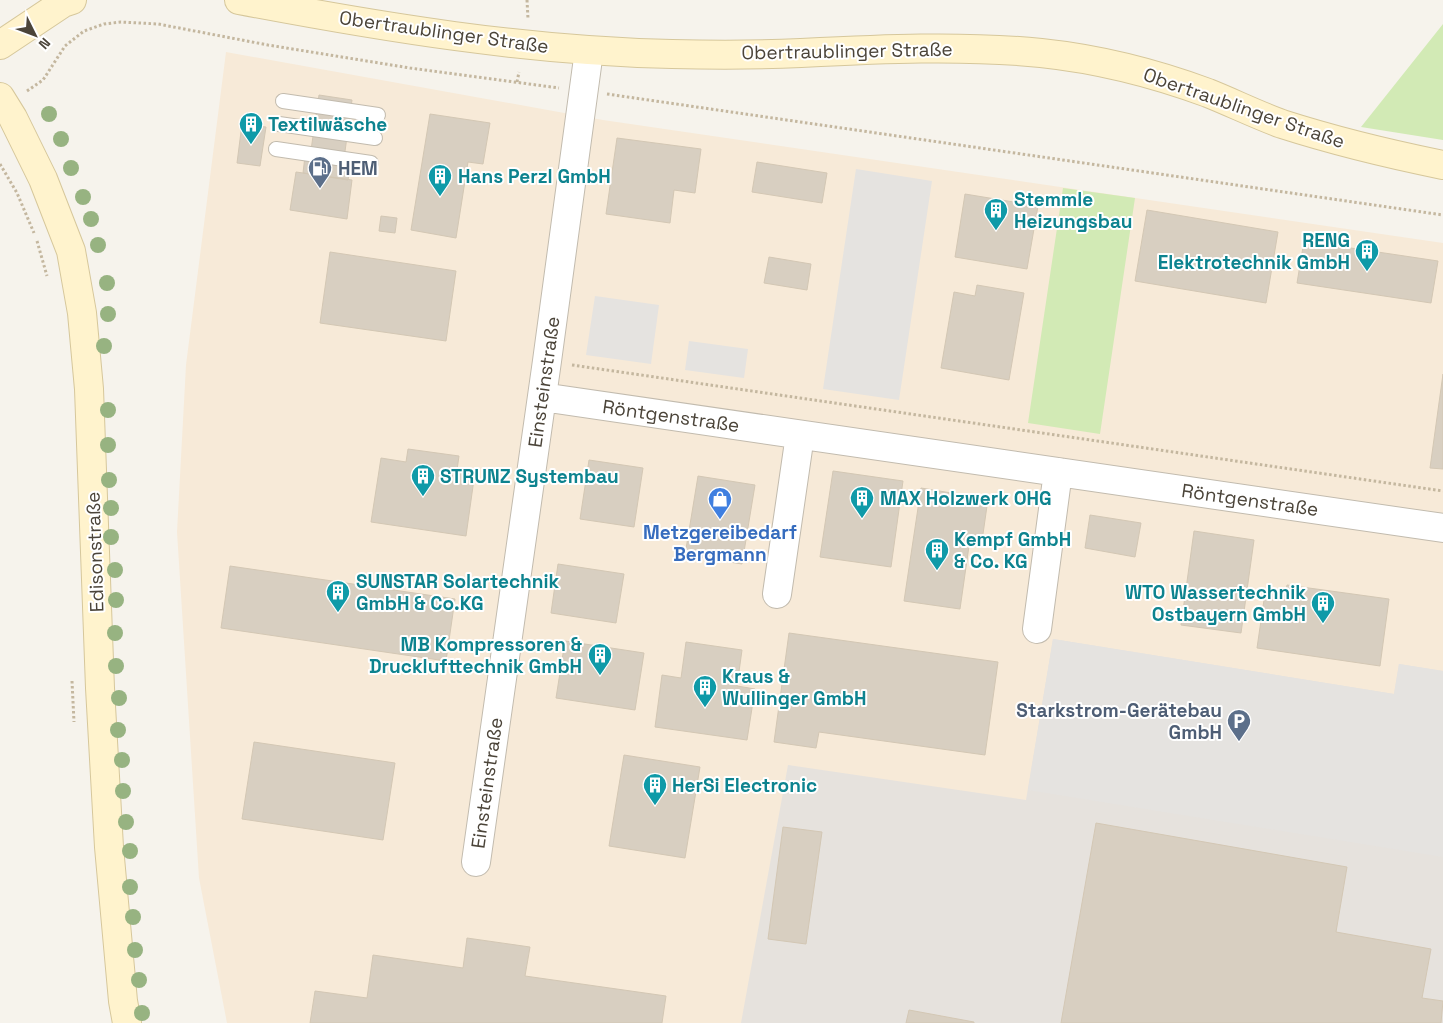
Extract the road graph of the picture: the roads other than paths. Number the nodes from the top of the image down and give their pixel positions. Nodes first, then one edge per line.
1 (72, 0) edge
2 (239, 0) edge
3 (0, 44) edge
4 (589, 51) junction
5 (3, 101) edge
6 (283, 101) dead end
7 (378, 115) dead end
8 (279, 124) dead end
9 (375, 138) dead end
10 (276, 149) dead end
11 (371, 163) dead end
12 (1443, 165) edge
13 (542, 397) junction
14 (800, 435) junction
15 (1058, 472) junction
16 (1443, 528) edge
17 (777, 594) dead end
18 (1037, 628) dead end
19 (476, 862) dead end
20 (127, 1023) edge

1 - 3 street
2 - 4 street, Obertraublinger Straße
4 - 12 street, Obertraublinger Straße
4 - 13 street, Einsteinstraße
5 - 20 street, Edisonstraße
6 - 7 lane
8 - 9 lane
10 - 11 lane
13 - 14 street, Röntgenstraße
13 - 19 street, Einsteinstraße
14 - 15 street, Röntgenstraße
14 - 17 street
15 - 16 street, Röntgenstraße
15 - 18 street

